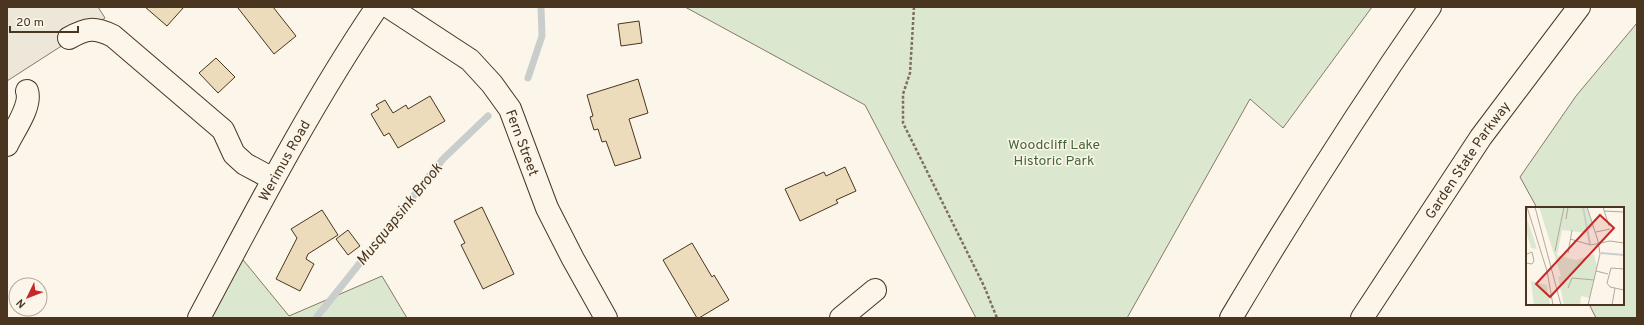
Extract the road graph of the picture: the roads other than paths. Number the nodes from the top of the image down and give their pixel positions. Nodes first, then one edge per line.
1 (377, 7) edge
2 (389, 7) edge
3 (1430, 7) edge
4 (1580, 7) edge
5 (69, 38) dead end
6 (27, 91) dead end
7 (7, 144) edge
8 (272, 179) junction
9 (875, 290) dead end
10 (199, 318) edge
11 (606, 318) edge
12 (841, 318) edge
13 (1231, 318) edge
14 (1362, 318) edge

1 - 8 main road, Werimus Road
2 - 11 main road, Fern Street
3 - 13 main road
4 - 14 main road, Garden State Parkway
5 - 8 main road
6 - 7 main road
8 - 10 main road, Werimus Road
9 - 12 main road

